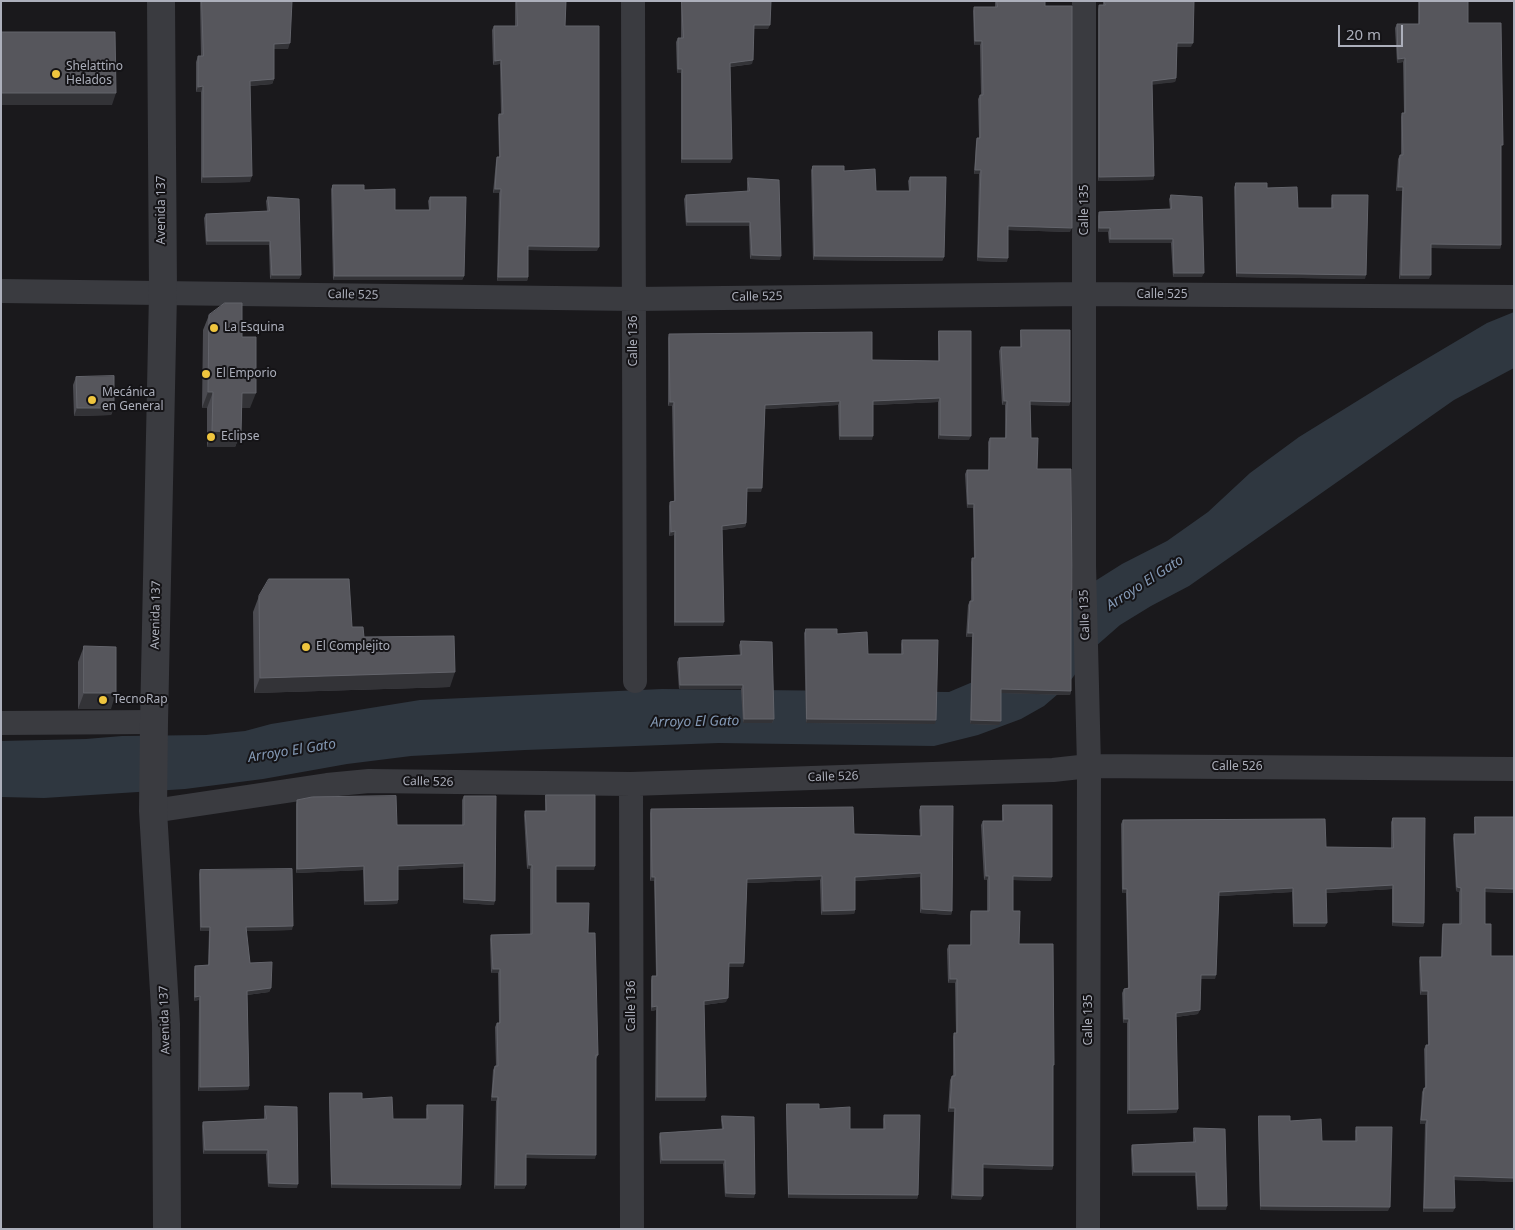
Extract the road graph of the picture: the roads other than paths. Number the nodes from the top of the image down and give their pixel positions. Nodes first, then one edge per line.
1 (161, 1) edge
2 (632, 1) edge
3 (1084, 1) edge
4 (1, 291) edge
5 (163, 293) junction
6 (1085, 294) junction
7 (1514, 297) edge
8 (634, 299) junction
9 (635, 681) dead end
10 (154, 722) junction
11 (1, 723) edge
12 (1089, 766) junction
13 (1514, 769) edge
14 (631, 784) junction
15 (153, 811) junction
16 (167, 1229) edge
17 (632, 1229) edge
18 (1088, 1229) edge

1 - 5 street, Avenida 137
2 - 8 street, Calle 136
3 - 6 street, Calle 135
4 - 5 street, Calle 525
5 - 8 street, Calle 525
5 - 10 street, Avenida 137
6 - 7 street, Calle 525
6 - 8 street, Calle 525
6 - 12 street, Calle 135
8 - 9 street, Calle 136
10 - 11 street
10 - 15 street, Avenida 137
12 - 13 street, Calle 526
12 - 14 street, Calle 526
12 - 18 street, Calle 135
14 - 15 street, Calle 526
14 - 17 street, Calle 136
15 - 16 street, Avenida 137

